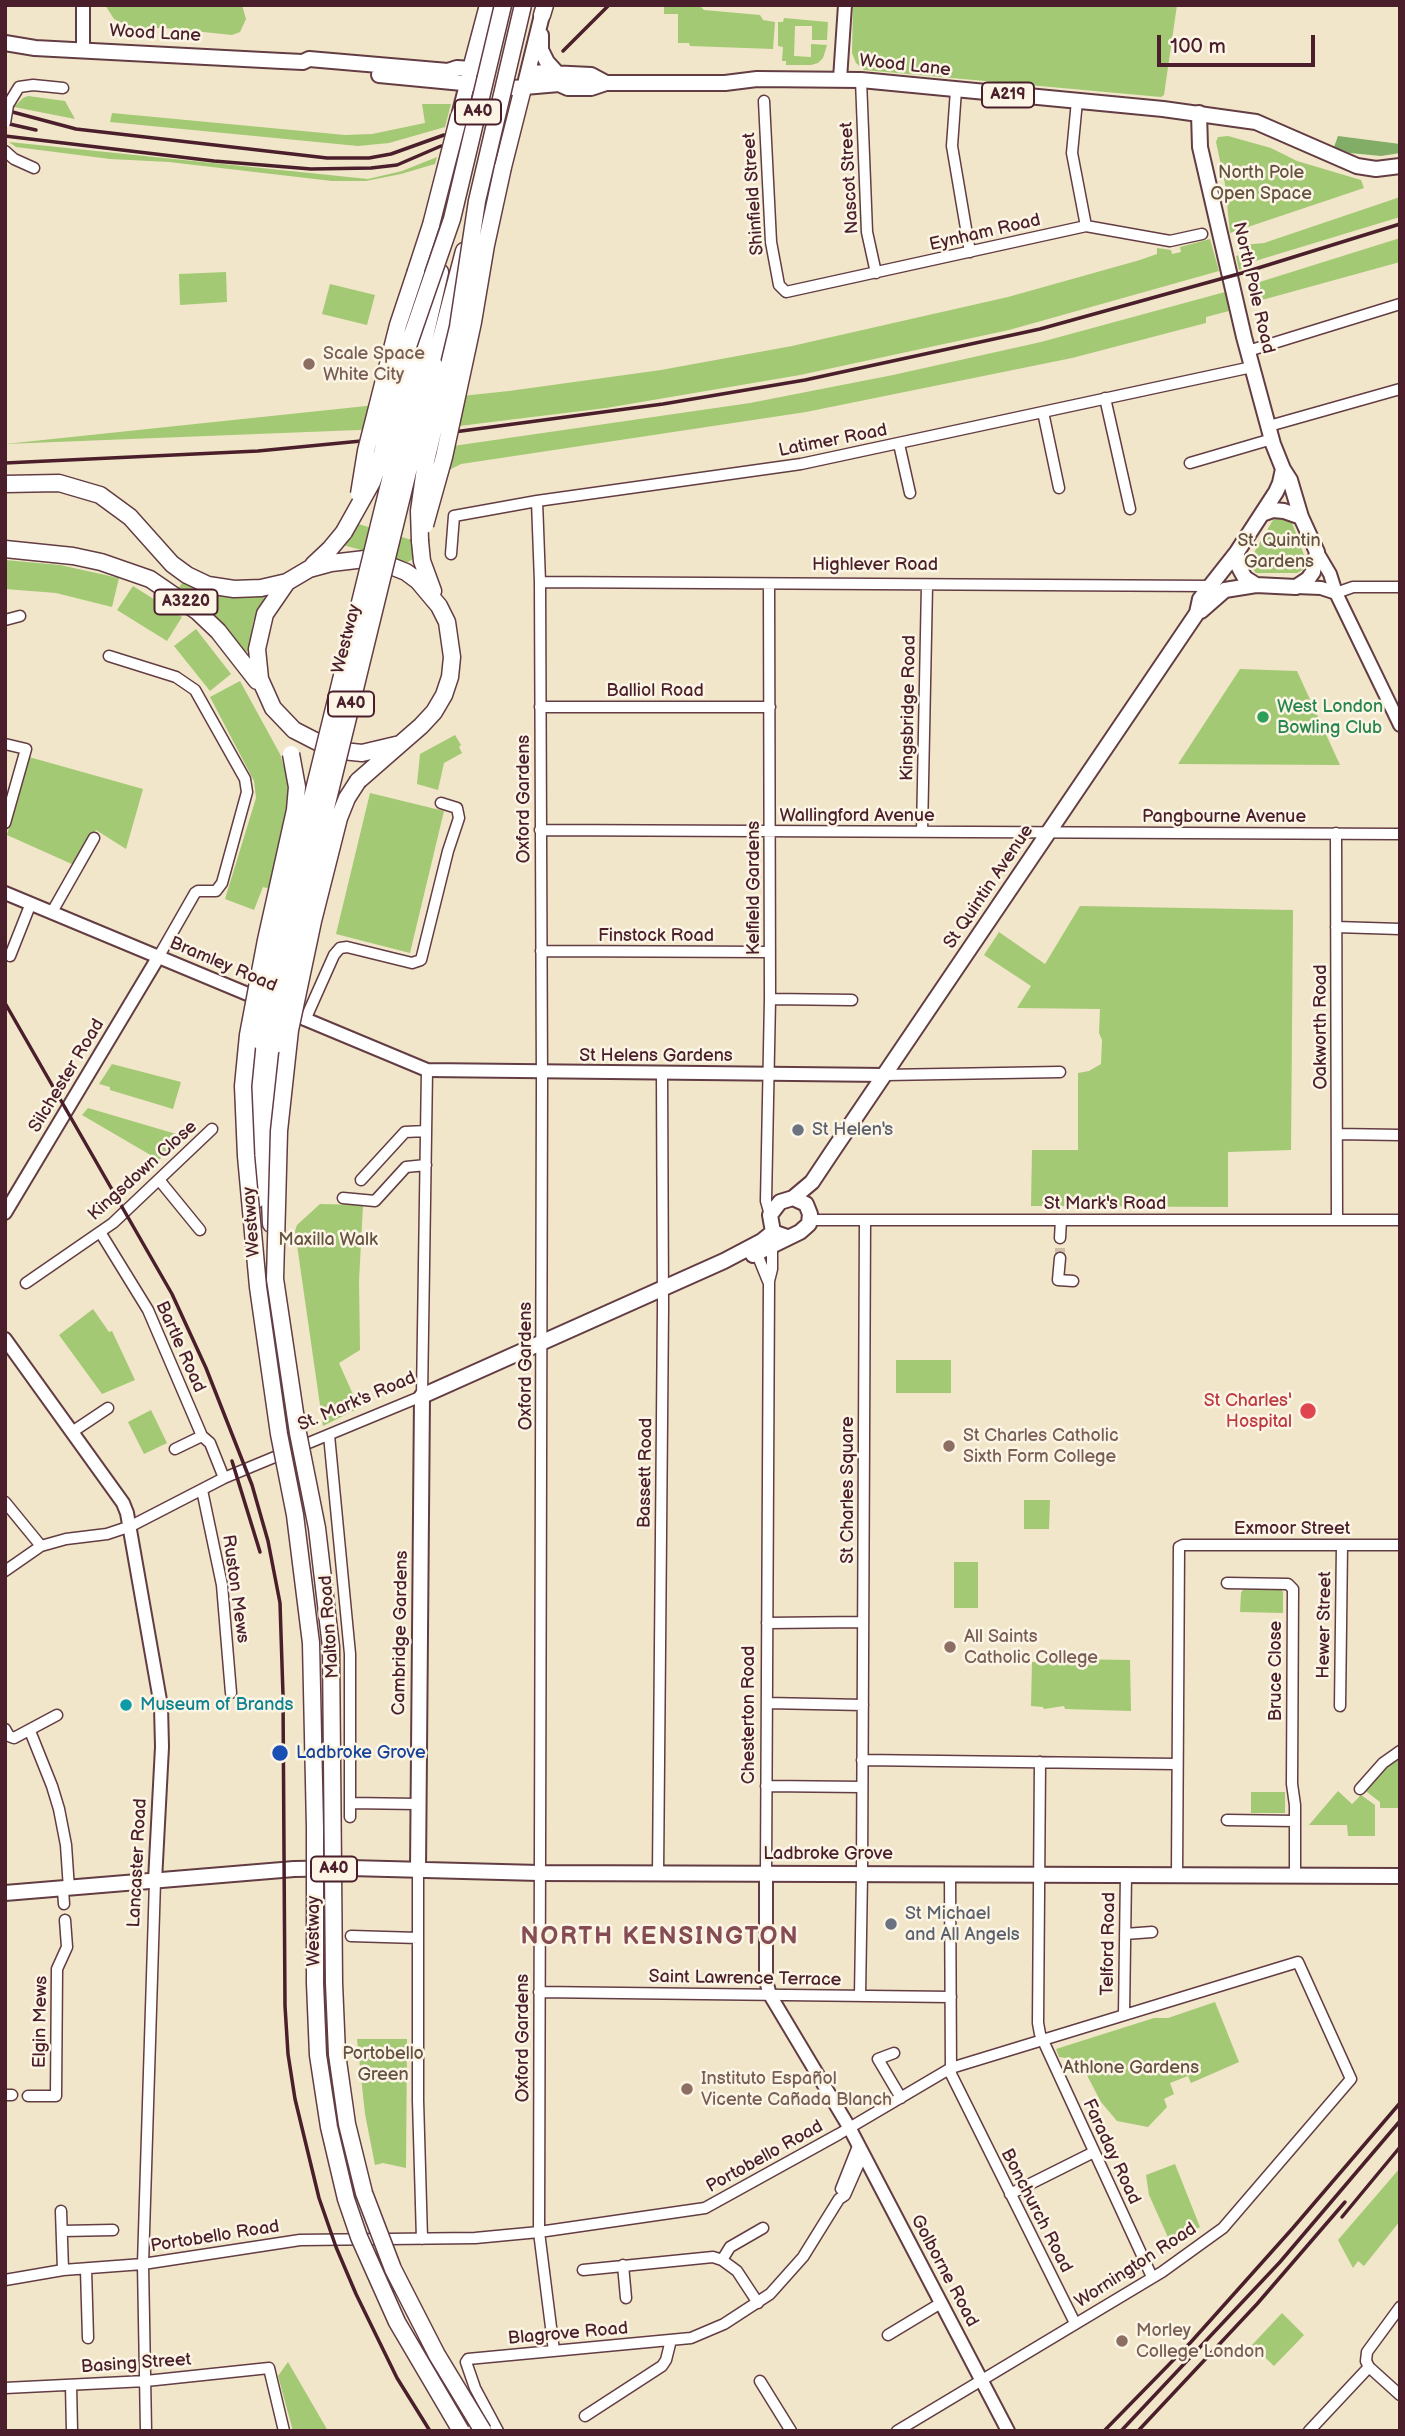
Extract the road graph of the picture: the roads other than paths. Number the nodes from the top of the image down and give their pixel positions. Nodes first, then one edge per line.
1 (83, 5) edge
2 (488, 5) edge
3 (503, 5) edge
4 (523, 5) edge
5 (845, 5) edge
6 (544, 10) edge
7 (5, 43) edge
8 (83, 49) junction
9 (303, 62) junction
10 (529, 72) junction
11 (557, 73) junction
12 (471, 78) junction
13 (840, 79) junction
14 (861, 80) junction
15 (440, 82) junction
16 (606, 83) junction
17 (62, 88) dead end
18 (518, 88) junction
19 (568, 88) junction
20 (956, 90) junction
21 (764, 101) dead end
22 (1077, 101) junction
23 (519, 107) junction
24 (1199, 113) junction
25 (459, 116) junction
26 (5, 123) edge
27 (5, 151) edge
28 (1400, 166) edge
29 (34, 168) dead end
30 (477, 201) junction
31 (452, 219) junction
32 (1086, 226) junction
33 (1202, 234) dead end
34 (970, 252) junction
35 (876, 273) junction
36 (779, 285) joint
37 (1400, 304) edge
38 (1248, 351) junction
39 (1252, 367) junction
40 (1400, 389) edge
41 (1105, 398) junction
42 (1043, 412) junction
43 (1270, 433) junction
44 (899, 444) junction
45 (1190, 463) dead end
46 (1283, 468) junction
47 (5, 484) edge
48 (1059, 488) dead end
49 (909, 493) dead end
50 (537, 501) junction
51 (1130, 509) dead end
52 (1262, 514) junction
53 (1301, 517) junction
54 (344, 532) junction
55 (420, 541) junction
56 (5, 549) edge
57 (1237, 552) junction
58 (1317, 552) junction
59 (451, 554) dead end
60 (309, 569) junction
61 (287, 582) junction
62 (540, 582) junction
63 (769, 584) junction
64 (928, 585) junction
65 (1256, 585) junction
66 (1211, 586) junction
67 (1297, 587) junction
68 (1400, 587) edge
69 (1336, 593) junction
70 (439, 606) junction
71 (1197, 613) junction
72 (20, 616) dead end
73 (5, 620) edge
74 (109, 656) dead end
75 (270, 701) junction
76 (540, 707) junction
77 (770, 707) junction
78 (1400, 725) edge
79 (5, 744) edge
80 (400, 744) junction
81 (441, 803) dead end
82 (5, 823) edge
83 (540, 830) junction
84 (769, 831) junction
85 (922, 832) junction
86 (1049, 833) junction
87 (1336, 833) junction
88 (1400, 834) edge
89 (94, 838) dead end
90 (5, 892) edge
91 (31, 903) junction
92 (52, 912) junction
93 (1336, 927) junction
94 (1400, 929) edge
95 (541, 951) junction
96 (770, 953) junction
97 (10, 956) dead end
98 (159, 956) junction
99 (770, 999) junction
100 (852, 1000) dead end
101 (305, 1020) junction
102 (427, 1070) junction
103 (542, 1072) junction
104 (1060, 1072) dead end
105 (662, 1073) junction
106 (767, 1074) junction
107 (885, 1075) junction
108 (212, 1129) dead end
109 (426, 1131) junction
110 (1337, 1134) junction
111 (1400, 1135) edge
112 (426, 1165) junction
113 (361, 1180) dead end
114 (160, 1181) junction
115 (767, 1192) junction
116 (343, 1199) dead end
117 (793, 1201) junction
118 (5, 1213) edge
119 (770, 1215) junction
120 (811, 1220) junction
121 (865, 1220) junction
122 (1061, 1220) junction
123 (1337, 1220) junction
124 (1400, 1220) edge
125 (200, 1230) dead end
126 (100, 1232) junction
127 (777, 1238) junction
128 (1060, 1238) tunnel mouth
129 (757, 1254) junction
130 (1060, 1258) tunnel mouth
131 (724, 1261) junction
132 (275, 1279) junction
133 (769, 1281) junction
134 (1073, 1281) dead end
135 (26, 1283) dead end
136 (258, 1287) junction
137 (663, 1290) junction
138 (5, 1339) edge
139 (542, 1343) junction
140 (422, 1396) junction
141 (108, 1408) dead end
142 (72, 1432) junction
143 (329, 1435) junction
144 (202, 1436) junction
145 (175, 1449) dead end
146 (225, 1478) junction
147 (202, 1490) junction
148 (5, 1502) edge
149 (131, 1526) junction
150 (1342, 1545) junction
151 (1400, 1545) edge
152 (41, 1546) junction
153 (5, 1571) edge
154 (1227, 1583) dead end
155 (863, 1622) junction
156 (767, 1623) junction
157 (230, 1693) dead end
158 (767, 1703) junction
159 (863, 1705) junction
160 (1340, 1706) dead end
161 (57, 1715) dead end
162 (5, 1729) edge
163 (30, 1731) junction
164 (1400, 1751) edge
165 (862, 1760) junction
166 (1040, 1762) junction
167 (1176, 1764) junction
168 (766, 1786) junction
169 (862, 1787) junction
170 (1360, 1789) dead end
171 (350, 1803) junction
172 (418, 1804) junction
173 (350, 1816) dead end
174 (1227, 1820) dead end
175 (1296, 1821) junction
176 (418, 1870) junction
177 (539, 1873) junction
178 (950, 1873) junction
179 (658, 1874) junction
180 (766, 1874) junction
181 (862, 1874) junction
182 (1040, 1874) junction
183 (1126, 1874) junction
184 (1177, 1875) junction
185 (1295, 1876) junction
186 (1400, 1876) edge
187 (155, 1881) junction
188 (5, 1894) edge
189 (65, 1894) junction
190 (65, 1920) dead end
191 (1152, 1932) dead end
192 (1125, 1934) junction
193 (351, 1937) dead end
194 (418, 1938) junction
195 (539, 1992) junction
196 (770, 1994) junction
197 (860, 1996) junction
198 (951, 1997) junction
199 (1124, 2014) junction
200 (1042, 2040) junction
201 (894, 2053) dead end
202 (951, 2068) junction
203 (1351, 2079) joint
204 (28, 2096) dead end
205 (901, 2098) junction
206 (849, 2127) junction
207 (860, 2150) junction
208 (1094, 2152) junction
209 (1010, 2194) junction
210 (61, 2211) dead end
211 (763, 2228) dead end
212 (113, 2230) dead end
213 (62, 2231) junction
214 (539, 2232) junction
215 (422, 2239) junction
216 (722, 2260) junction
217 (142, 2264) junction
218 (624, 2265) junction
219 (86, 2269) junction
220 (63, 2270) junction
221 (583, 2270) dead end
222 (1152, 2277) junction
223 (5, 2280) edge
224 (626, 2298) dead end
225 (758, 2303) junction
226 (941, 2303) junction
227 (1400, 2307) edge
228 (1075, 2323) junction
229 (888, 2335) dead end
230 (88, 2338) dead end
231 (671, 2340) junction
232 (554, 2351) junction
233 (1369, 2367) junction
234 (981, 2380) junction
235 (146, 2381) junction
236 (760, 2381) dead end
237 (71, 2385) junction
238 (5, 2388) edge
239 (1400, 2395) edge
240 (586, 2416) dead end
241 (72, 2431) edge
242 (146, 2431) edge
243 (284, 2431) edge
244 (461, 2431) edge
245 (483, 2431) edge
246 (498, 2431) edge
247 (791, 2431) edge
248 (897, 2431) edge
249 (1008, 2431) edge
250 (1309, 2431) edge

1 - 8 street
2 - 12 highway, A40
3 - 31 highway, Westway / A40, bridge
4 - 30 highway, Westway / A40, bridge
5 - 13 street
6 - 10 main road, A40
6 - 11 main road
7 - 8 main road, Wood Lane
8 - 9 main road, Wood Lane
9 - 12 main road, Wood Lane
9 - 15 main road, Wood Lane
10 - 11 main road, Wood Lane / A219
10 - 18 main road, A40
11 - 16 main road, Wood Lane / A219
12 - 15 main road, Wood Lane
12 - 25 main road, A40
13 - 14 main road, Wood Lane / A219
13 - 16 main road, Wood Lane / A219
14 - 20 main road, Wood Lane / A219
14 - 35 street, Nascot Street
15 - 25 main road
16 - 19 main road, Wood Lane / A219
17 - 26 street, bridge
18 - 19 main road, Wood Lane / A219
18 - 23 highway, A40
19 - 23 main road, Wood Lane / A40
20 - 22 main road, Wood Lane / A219
20 - 34 street
21 - 36 street, Shinfield Street
22 - 24 main road, Wood Lane / A219
22 - 32 street
23 - 55 highway, A40, bridge
24 - 28 main road, A219
24 - 38 main road, North Pole Road
25 - 54 highway, A40, bridge
27 - 29 street
30 - 55 highway, A40, bridge
30 - 132 highway, Westway / A40, bridge
31 - 54 highway, A40, bridge
31 - 136 highway, Westway / A40, bridge
32 - 33 street, Eynham Road
32 - 34 street, Eynham Road
34 - 35 street, Eynham Road
35 - 36 street, Eynham Road
37 - 38 street
38 - 39 main road, North Pole Road
39 - 41 street, Latimer Road
39 - 43 main road, North Pole Road
40 - 43 street
41 - 42 street, Latimer Road
41 - 51 street
42 - 44 street, Latimer Road
42 - 48 street
43 - 45 street
43 - 46 main road, North Pole Road
44 - 49 street
44 - 50 street, Latimer Road
46 - 52 main road, St Quintin Avenue
46 - 53 main road
47 - 61 highway, A3220
50 - 59 street, Latimer Road
50 - 62 street, Oxford Gardens
52 - 53 main road
52 - 57 main road, St Quintin Avenue
53 - 58 main road
54 - 60 highway, A40
55 - 70 highway, A40
56 - 75 highway, A3220
57 - 65 main road
57 - 66 main road, St Quintin Avenue
58 - 67 main road
58 - 69 street
60 - 61 highway, A3220
60 - 70 highway, A3220, bridge
61 - 75 highway, A3220
62 - 63 street, Highlever Road
62 - 76 street, Oxford Gardens
63 - 64 street, Highlever Road
63 - 77 street, Kelfield Gardens
64 - 66 street, Highlever Road
64 - 85 street, Kingsbridge Road
65 - 67 main road
65 - 71 main road, St Quintin Avenue
66 - 71 main road, St Quintin Avenue
67 - 69 street
68 - 69 street
69 - 78 street
70 - 80 highway, A3220
71 - 86 main road, St Quintin Avenue
72 - 73 street
74 - 98 street
75 - 80 highway, A3220, bridge
75 - 136 highway, A40, bridge
76 - 77 street, Balliol Road
76 - 83 street, Oxford Gardens
77 - 84 street, Kelfield Gardens
79 - 82 street
80 - 132 highway, A40, bridge
81 - 101 street
83 - 84 street, Wallingford Avenue
83 - 95 street, Oxford Gardens
84 - 85 street, Wallingford Avenue
84 - 96 street, Kelfield Gardens
85 - 86 street, Wallingford Avenue
86 - 87 street, Pangbourne Avenue
86 - 107 main road, St Quintin Avenue
87 - 88 street, Pangbourne Avenue
87 - 93 street, Oakworth Road
89 - 92 street
90 - 91 street, Bramley Road
91 - 92 street, Bramley Road
91 - 97 street
92 - 98 street, Bramley Road
93 - 94 street
93 - 110 street, Oakworth Road
95 - 96 street, Finstock Road
95 - 103 street, Oxford Gardens
96 - 99 street, Kelfield Gardens
98 - 101 street, Bramley Road
98 - 118 street, Silchester Road
99 - 100 street
99 - 106 street, Kelfield Gardens
101 - 102 street, Bramley Road
102 - 103 street, St Helens Gardens
102 - 109 street, Cambridge Gardens
103 - 105 street, St Helens Gardens
103 - 139 street, Oxford Gardens
104 - 107 street
105 - 106 street, St Helens Gardens
105 - 137 street, Bassett Road
106 - 107 street, St Helens Gardens
106 - 115 street, Kelfield Gardens
107 - 117 main road, St Quintin Avenue
108 - 114 street, Kingsdown Close
109 - 112 street, Cambridge Gardens
109 - 113 street
110 - 111 street
110 - 123 street, Oakworth Road
112 - 116 street
112 - 140 street, Cambridge Gardens
114 - 125 street
114 - 126 street, Kingsdown Close
115 - 117 street
115 - 119 street, Kelfield Gardens
117 - 119 main road, St Quintin Avenue
117 - 120 main road
119 - 127 main road
120 - 121 street, St Mark's Road
120 - 127 main road
121 - 122 street, St Mark's Road
121 - 155 street, St Charles Square
122 - 123 street, St Mark's Road
122 - 128 street
123 - 124 street, St Mark's Road
126 - 135 street, Kingsdown Close
126 - 144 street, Bartle Road
127 - 129 main road, St. Mark's Road
127 - 131 main road, St. Mark's Road
127 - 133 street, Chesterton Road
129 - 131 main road, St. Mark's Road
129 - 133 street, Chesterton Road
130 - 134 street
131 - 137 main road, St. Mark's Road
132 - 245 highway, Westway / A40, bridge
133 - 156 street, Chesterton Road
136 - 244 highway, Westway / A40, bridge
137 - 139 main road, St. Mark's Road
137 - 179 street, Bassett Road
138 - 142 street, Lancaster Road
139 - 140 main road, St. Mark's Road
139 - 177 street, Oxford Gardens
140 - 143 street, St. Mark's Road
140 - 172 main road, Cambridge Gardens
141 - 142 street
142 - 149 street, Lancaster Road
143 - 146 street, St. Mark's Road
143 - 171 street, Malton Road
144 - 145 street
144 - 146 street, Bartle Road
146 - 147 street, St. Mark's Road
147 - 149 street, St. Mark's Road
147 - 157 street, Ruston Mews
148 - 152 street
149 - 152 street, St. Mark's Road
149 - 187 street, Lancaster Road
150 - 151 street, Exmoor Street
150 - 160 street, Hewer Street
150 - 167 street, Exmoor Street
152 - 153 street, St. Mark's Road
154 - 175 street, Bruce Close
155 - 156 street
155 - 159 street, St Charles Square
156 - 158 street, Chesterton Road
158 - 159 street
158 - 168 street, Chesterton Road
159 - 165 street, St Charles Square
161 - 163 street
162 - 163 street
163 - 189 street
164 - 170 street
165 - 166 street
165 - 169 street, St Charles Square
166 - 167 street
166 - 182 street
167 - 184 street
168 - 169 street
168 - 180 street, Chesterton Road
169 - 181 street, St Charles Square
171 - 172 street
171 - 173 street, Malton Road
172 - 176 main road, Cambridge Gardens
174 - 175 street
175 - 185 street, Bruce Close
176 - 177 main road, Ladbroke Grove
176 - 187 main road, Ladbroke Grove
176 - 194 street, Cambridge Gardens
177 - 179 main road, Ladbroke Grove
177 - 195 street, Oxford Gardens
178 - 181 main road, Ladbroke Grove
178 - 182 main road, Ladbroke Grove
178 - 198 street
179 - 180 main road, Ladbroke Grove
180 - 181 main road, Ladbroke Grove
180 - 196 street, Chesterton Road
181 - 197 street, St Charles Square
182 - 183 main road, Ladbroke Grove
182 - 200 street, Faraday Road
183 - 184 main road, Ladbroke Grove
183 - 192 street, Telford Road
184 - 185 main road, Ladbroke Grove
185 - 186 main road, Ladbroke Grove
187 - 189 main road, Ladbroke Grove
187 - 217 street, Lancaster Road
188 - 189 main road, Ladbroke Grove
190 - 204 street, Elgin Mews
191 - 192 street
192 - 199 street, Telford Road
193 - 194 street
194 - 215 street, Cambridge Gardens
195 - 196 street, Saint Lawrence Terrace
195 - 214 street, Oxford Gardens
196 - 197 street, Saint Lawrence Terrace
196 - 206 street, Chesterton Road
197 - 198 street, Saint Lawrence Terrace
198 - 202 street
199 - 200 street, Portobello Road
199 - 203 street, Portobello Road
200 - 202 street, Portobello Road
200 - 208 street, Faraday Road
201 - 205 street
202 - 205 street, Portobello Road
202 - 209 street, Bonchurch Road
203 - 222 street, Wornington Road
205 - 206 street, Portobello Road
206 - 207 street, Golborne Road
206 - 214 street, Portobello Road
207 - 225 street, Blagrove Road
207 - 226 street, Golborne Road
208 - 209 street
208 - 222 street, Faraday Road
209 - 228 street, Bonchurch Road
210 - 213 street
211 - 216 street
212 - 213 street
213 - 220 street
214 - 215 street, Portobello Road
214 - 232 street, Oxford Gardens
215 - 217 street, Portobello Road
216 - 218 street
216 - 225 street
217 - 219 street, Portobello Road
217 - 235 street, Lancaster Road
218 - 221 street
218 - 224 street
219 - 220 street, Portobello Road
219 - 230 street
220 - 223 street, Portobello Road
222 - 228 street, Wornington Road
225 - 231 street, Blagrove Road
226 - 229 street
226 - 234 street, Golborne Road
227 - 233 street
228 - 234 street, Wornington Road
231 - 232 street, Blagrove Road
231 - 240 street
232 - 246 street, Blagrove Road
233 - 239 street
233 - 250 street
234 - 248 street, Wornington Road
234 - 249 street, Golborne Road
235 - 237 street, Basing Street
235 - 242 street, Lancaster Road
235 - 243 street, Basing Street
236 - 247 street
237 - 238 street, Basing Street
237 - 241 street

